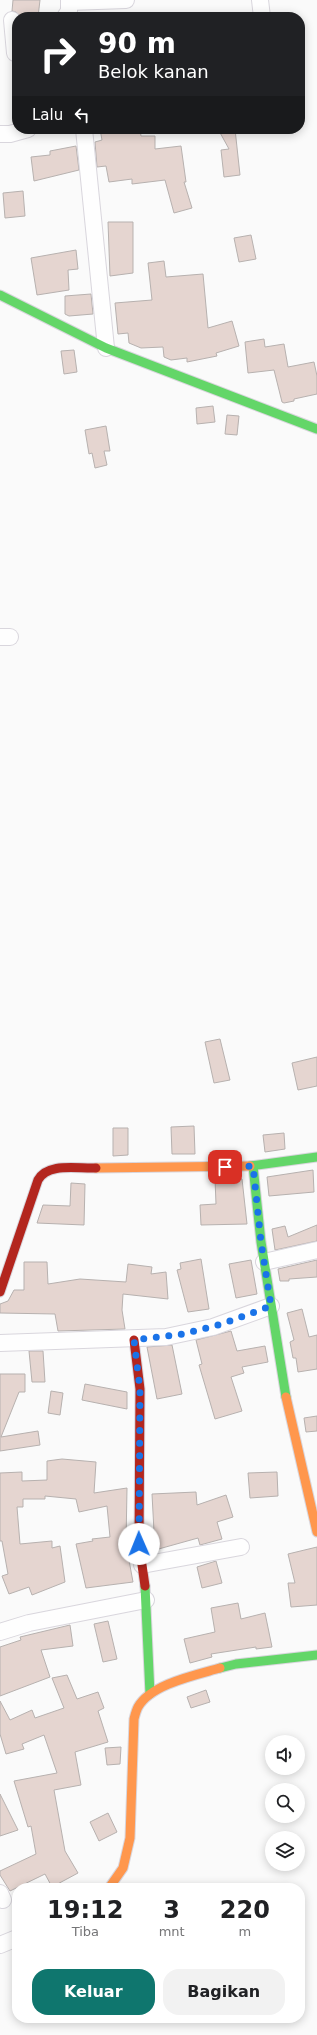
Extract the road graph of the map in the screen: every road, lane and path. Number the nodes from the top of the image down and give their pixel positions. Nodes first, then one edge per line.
1 (126, 0) edge
2 (260, 0) edge
3 (68, 6) edge
4 (261, 12) edge
5 (10, 20) edge
6 (12, 33) edge
7 (12, 133) edge
8 (0, 134) edge
9 (85, 134) edge
10 (0, 295) edge
11 (106, 348) junction
12 (317, 429) edge
13 (317, 1157) edge
14 (253, 1166) junction
15 (317, 1250) edge
16 (264, 1262) junction
17 (0, 1292) edge
18 (271, 1306) junction
19 (134, 1340) junction
20 (0, 1343) edge
21 (317, 1532) edge
22 (241, 1547) dead end
23 (142, 1565) junction
24 (146, 1600) junction
25 (0, 1632) edge
26 (317, 1655) edge
27 (150, 1694) junction
28 (112, 1883) edge
29 (12, 1940) edge
30 (0, 1944) edge

1 - 3 street
2 - 4 street
5 - 6 street
7 - 8 street
9 - 11 street
10 - 11 street
11 - 12 street
13 - 14 street
14 - 16 street
14 - 17 street
15 - 16 street
16 - 18 street
18 - 19 street
18 - 21 street
19 - 20 street
19 - 23 street
22 - 23 street
23 - 24 street
24 - 25 street
24 - 27 street
26 - 27 street
27 - 28 street
29 - 30 street

